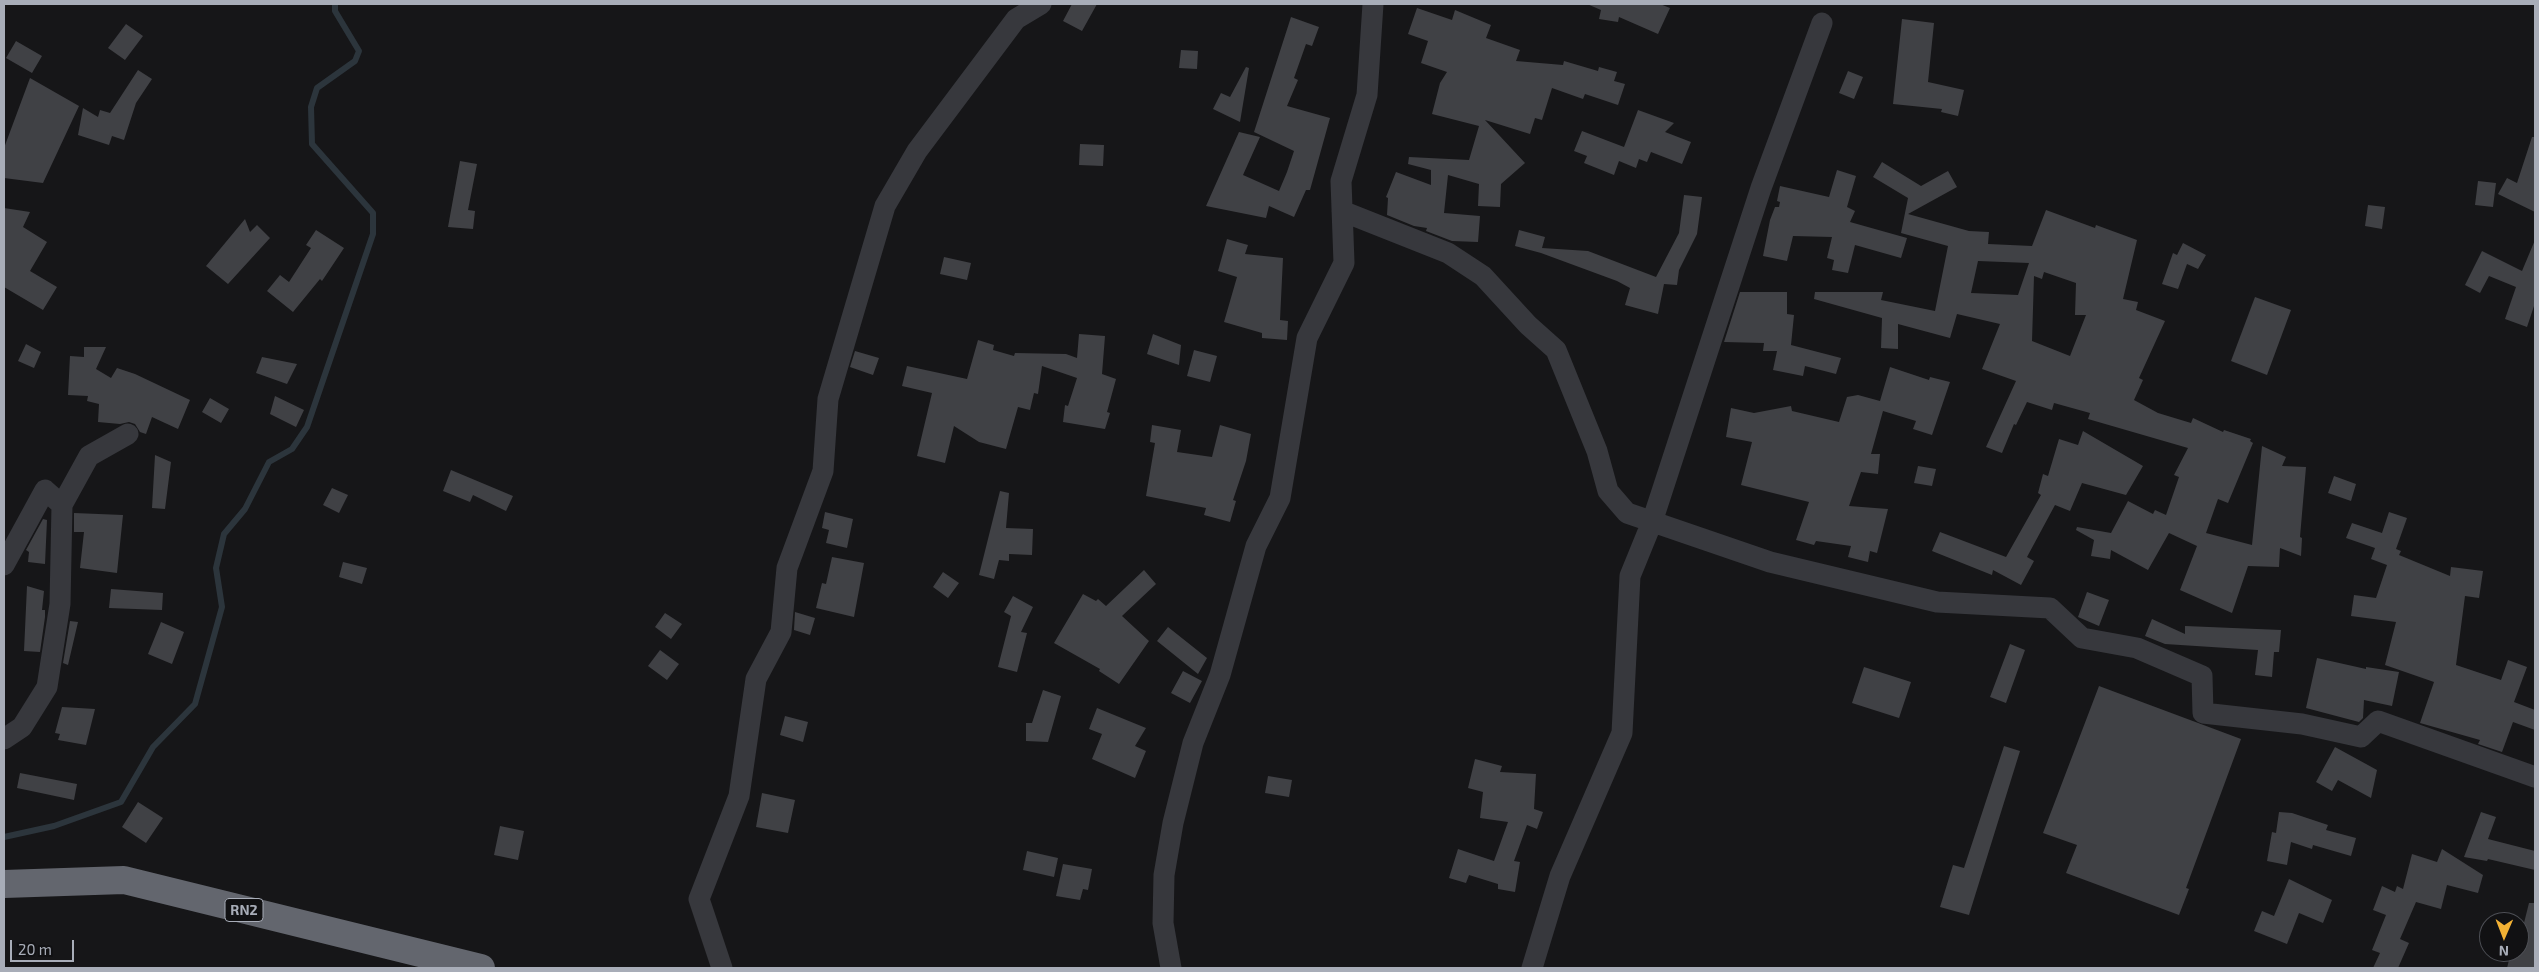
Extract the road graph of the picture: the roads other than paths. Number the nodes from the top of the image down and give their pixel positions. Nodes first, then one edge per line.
1 (1041, 4) edge
2 (1373, 4) edge
3 (1822, 23) dead end
4 (1342, 211) junction
5 (128, 434) dead end
6 (62, 505) junction
7 (1652, 522) junction
8 (4, 565) edge
9 (4, 739) edge
10 (2535, 777) edge
11 (4, 884) edge
12 (481, 968) edge
13 (722, 968) edge
14 (1171, 968) edge
15 (1532, 968) edge

1 - 13 street
2 - 4 street
3 - 7 street
4 - 7 street
4 - 14 street
5 - 6 street
6 - 8 street
6 - 9 street
7 - 10 street
7 - 15 street
11 - 12 highway, RN2

